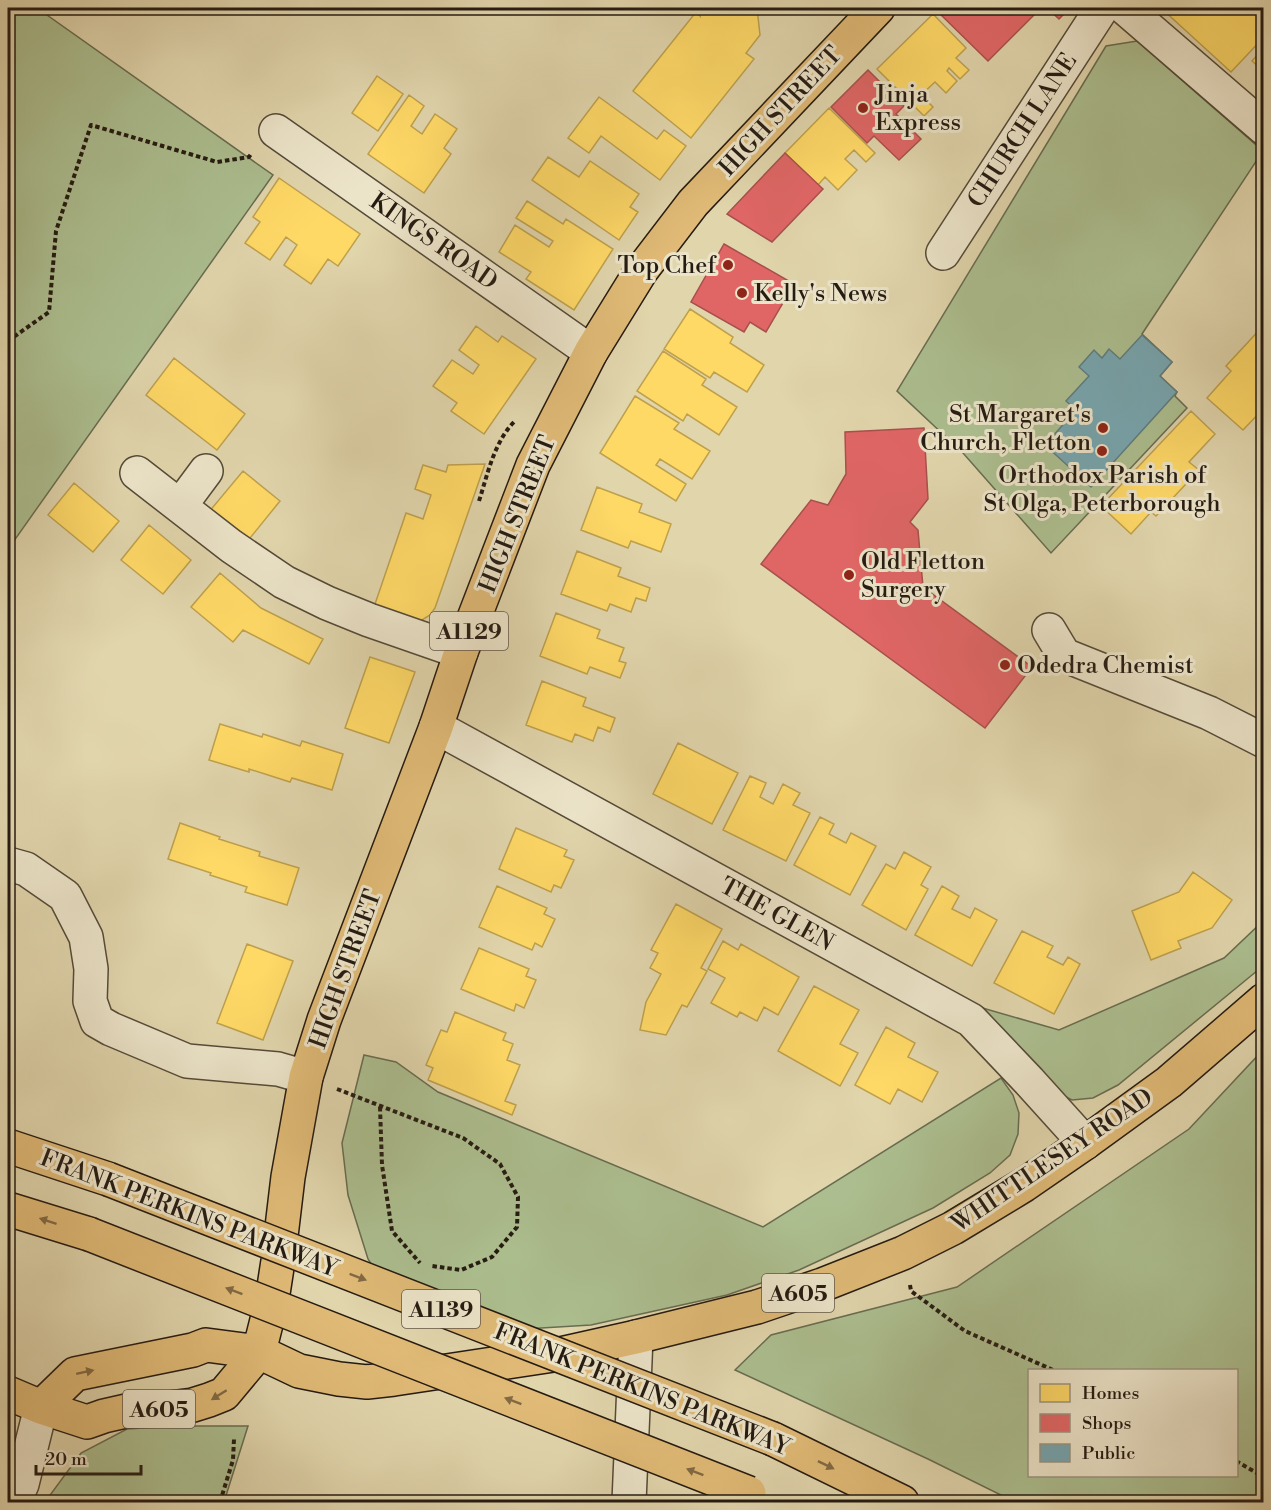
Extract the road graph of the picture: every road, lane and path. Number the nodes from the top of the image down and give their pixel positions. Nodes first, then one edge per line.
1 (879, 8) edge
2 (1102, 8) edge
3 (1125, 8) edge
4 (1263, 128) edge
5 (265, 142) joint
6 (943, 253) dead end
7 (8, 341) edge
8 (591, 352) junction
9 (206, 471) dead end
10 (137, 473) dead end
11 (180, 506) junction
12 (1049, 630) dead end
13 (461, 652) junction
14 (436, 727) junction
15 (1263, 741) edge
16 (8, 864) edge
17 (1263, 1000) edge
18 (306, 1077) junction
19 (380, 1107) junction
20 (1086, 1143) junction
21 (8, 1146) edge
22 (8, 1209) edge
23 (903, 1253) junction
24 (636, 1337) junction
25 (259, 1353) junction
26 (1048, 1369) edge
27 (8, 1393) edge
28 (40, 1407) junction
29 (234, 1439) dead end
30 (1238, 1462) edge
31 (1263, 1477) edge
32 (759, 1498) edge
33 (14, 1503) edge
34 (220, 1503) edge
35 (629, 1503) edge
36 (902, 1503) edge

1 - 8 main road, HIGH STREET / A1129
2 - 6 street, CHURCH LANE
3 - 4 street
5 - 7 path
5 - 8 street, KINGS ROAD
8 - 13 main road, HIGH STREET / A1129
9 - 11 street
10 - 11 street
11 - 13 street
12 - 15 street
13 - 14 main road, HIGH STREET / A1129
14 - 18 main road, HIGH STREET / A1129
14 - 20 street, THE GLEN
16 - 18 street
17 - 20 main road, WHITTLESEY ROAD / A605
18 - 19 path
18 - 25 main road, HIGH STREET / A1129
19 - 19 path
20 - 23 main road, WHITTLESEY ROAD / A605
21 -> 36 main road, FRANK PERKINS PARKWAY / A1139, bridge
32 -> 22 main road, A1139, bridge
23 - 24 main road, WHITTLESEY ROAD / A605
23 - 26 path
24 - 25 main road, WHITTLESEY ROAD / A605
24 - 35 street
28 -> 25 main road, WHITTLESEY ROAD / A605
25 -> 28 main road, A605
27 - 28 main road, A605
28 - 33 street
29 - 34 path
30 - 31 path

